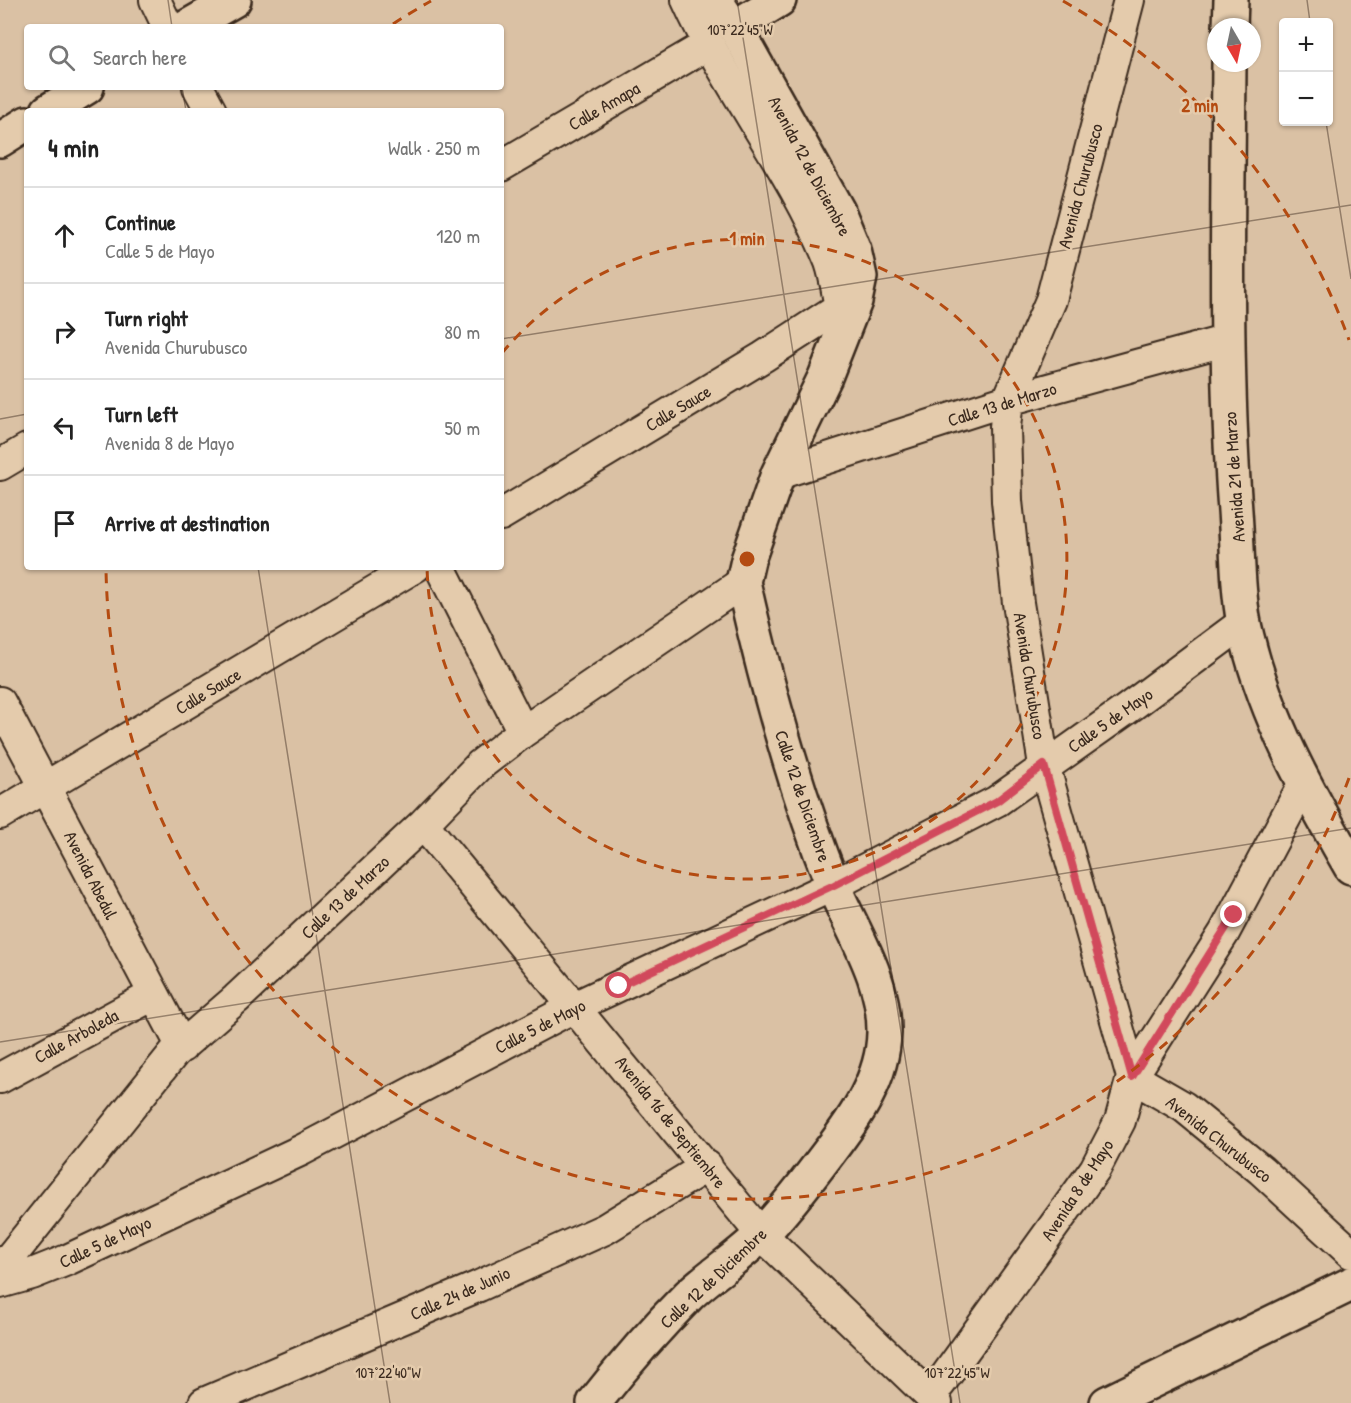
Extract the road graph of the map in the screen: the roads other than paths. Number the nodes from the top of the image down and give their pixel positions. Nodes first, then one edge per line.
1 (155, 0) edge
2 (234, 0) edge
3 (687, 0) edge
4 (717, 0) edge
5 (779, 0) edge
6 (1129, 0) edge
7 (1231, 0) edge
8 (1230, 18) edge
9 (167, 24) edge
10 (192, 24) edge
11 (735, 27) junction
12 (707, 45) junction
13 (1229, 72) edge
14 (82, 90) edge
15 (200, 90) edge
16 (53, 108) edge
17 (209, 108) edge
18 (24, 125) edge
19 (0, 140) edge
20 (504, 164) edge
21 (848, 304) junction
22 (1228, 340) junction
23 (1008, 400) junction
24 (24, 451) edge
25 (0, 465) edge
26 (778, 474) junction
27 (504, 513) edge
28 (410, 570) edge
29 (442, 570) edge
30 (743, 582) junction
31 (1244, 622) junction
32 (0, 702) edge
33 (524, 732) junction
34 (1044, 765) junction
35 (1304, 783) junction
36 (46, 787) junction
37 (0, 814) edge
38 (423, 824) junction
39 (1351, 867) edge
40 (834, 885) junction
41 (153, 995) junction
42 (576, 1006) junction
43 (182, 1047) junction
44 (1132, 1077) junction
45 (0, 1078) edge
46 (707, 1166) junction
47 (761, 1234) junction
48 (1351, 1253) edge
49 (0, 1270) edge
50 (0, 1283) edge
51 (1351, 1284) edge
52 (1153, 1391) edge
53 (932, 1398) edge
54 (204, 1403) edge
55 (594, 1403) edge
56 (1107, 1403) edge

1 - 9 street
2 - 10 street
3 - 12 street, Avenida 12 de Diciembre
4 - 11 street
5 - 11 street
6 - 23 street, Avenida Churubusco
7 - 8 street
11 - 21 street, Avenida 12 de Diciembre
12 - 20 street, Calle Amapa
12 - 21 street, Avenida 12 de Diciembre
13 - 22 street, Avenida 21 de Marzo
14 - 16 street
15 - 17 street
18 - 19 street
21 - 26 street, Avenida 12 de Diciembre
21 - 27 street, Calle Sauce
22 - 23 street, Calle 13 de Marzo
22 - 31 street, Avenida 21 de Marzo
23 - 26 street, Calle 13 de Marzo
23 - 34 street, Avenida Churubusco
24 - 25 street
26 - 30 street, Calle 12 de Diciembre
28 - 36 street, Calle Sauce
29 - 33 street
30 - 33 street, Calle 13 de Marzo
30 - 40 street, Calle 12 de Diciembre
31 - 34 street, Calle 5 de Mayo
31 - 35 street, Avenida 21 de Marzo
32 - 36 street, Avenida Abedul
33 - 38 street, Calle 13 de Marzo
34 - 40 street, Calle 5 de Mayo
34 - 44 street, Avenida Churubusco
35 - 39 street, Avenida 21 de Marzo
35 - 44 street, Avenida 8 de Mayo
36 - 37 street, Calle Sauce
36 - 41 street, Avenida Abedul
38 - 42 street, Avenida 16 de Septiembre
38 - 43 street, Calle 13 de Marzo
40 - 42 street, Calle 5 de Mayo
40 - 47 street, Calle 12 de Diciembre
41 - 43 street, Avenida Abedul
41 - 45 street, Calle Arboleda
42 - 46 street, Avenida 16 de Septiembre
42 - 50 street, Calle 5 de Mayo
43 - 49 street, Calle 13 de Marzo
44 - 48 street, Avenida Churubusco
44 - 53 street, Avenida 8 de Mayo
46 - 47 street, Avenida 16 de Septiembre
46 - 54 street, Calle 24 de Junio
47 - 53 street, Avenida 16 de Septiembre
47 - 55 street, Calle 12 de Diciembre
51 - 52 street
52 - 56 street

